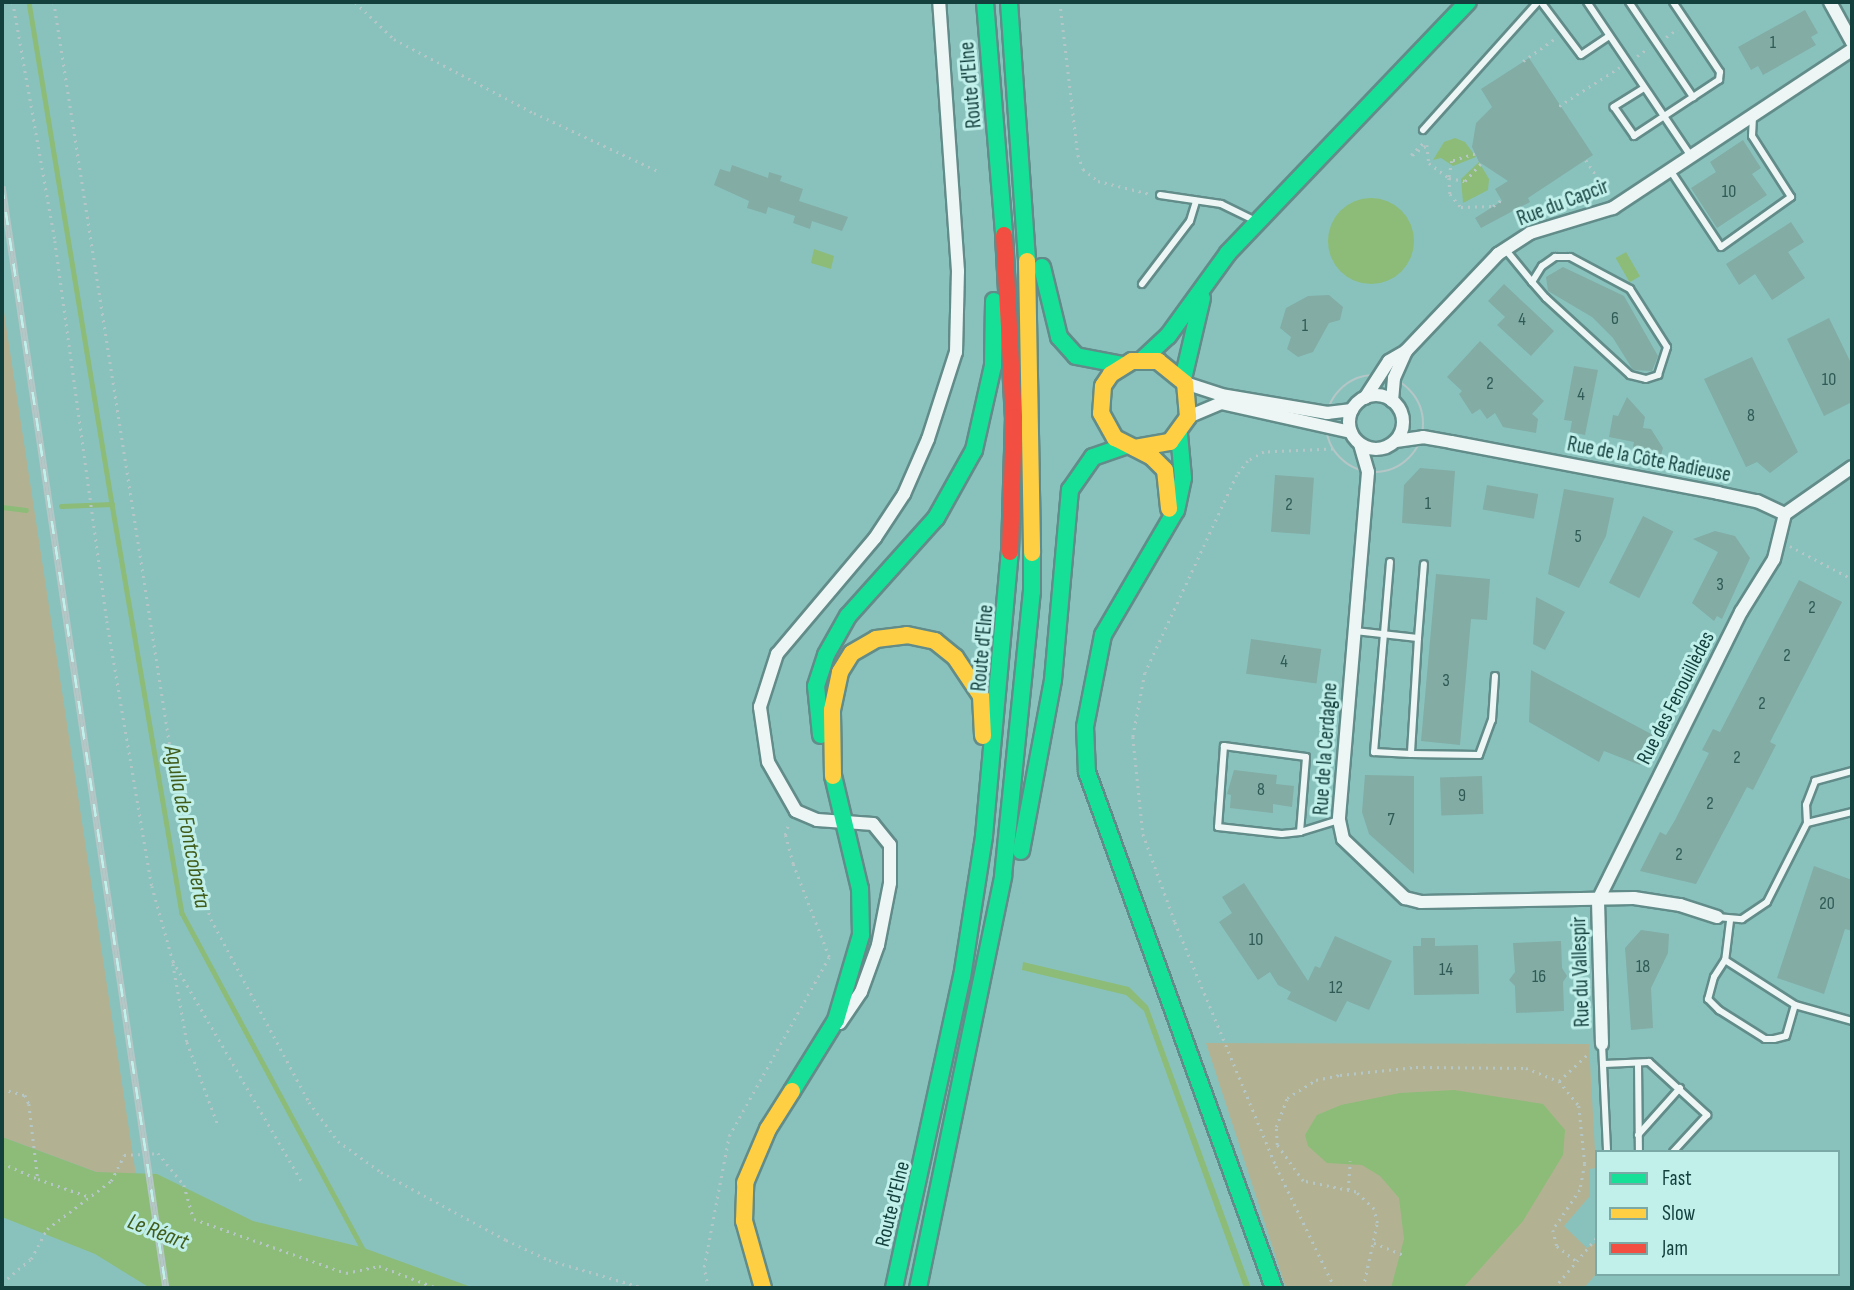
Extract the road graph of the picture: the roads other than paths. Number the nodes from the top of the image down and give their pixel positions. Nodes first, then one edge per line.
1 (939, 2) edge
2 (985, 2) edge
3 (1009, 2) edge
4 (1021, 2) edge
5 (1468, 2) edge
6 (1540, 2) edge
7 (1587, 2) edge
8 (1629, 2) edge
9 (1673, 2) edge
10 (1830, 2) edge
11 (1609, 36) junction
12 (1852, 42) edge
13 (1852, 50) edge
14 (1644, 88) junction
15 (993, 91) junction
16 (1693, 97) junction
17 (1753, 113) junction
18 (1664, 117) junction
19 (1423, 130) dead end
20 (1691, 156) junction
21 (1670, 170) junction
22 (1160, 195) road end
23 (1196, 201) junction
24 (1257, 222) junction
25 (1505, 249) junction
26 (1213, 274) junction
27 (1532, 282) junction
28 (1142, 284) dead end
29 (1406, 351) junction
30 (1143, 359) junction
31 (1122, 365) junction
32 (1184, 381) junction
33 (1365, 398) junction
34 (1392, 401) junction
35 (1352, 410) junction
36 (1402, 415) junction
37 (1188, 417) junction
38 (1326, 419) junction
39 (1351, 432) junction
40 (1180, 434) junction
41 (1423, 437) junction
42 (1396, 441) junction
43 (1360, 444) junction
44 (1131, 447) junction
45 (1383, 449) junction
46 (1852, 467) edge
47 (1368, 472) junction
48 (1785, 514) junction
49 (1161, 540) junction
50 (1390, 562) dead end
51 (1424, 565) dead end
52 (1355, 631) junction
53 (1385, 635) junction
54 (1418, 638) junction
55 (1495, 676) dead end
56 (1410, 754) junction
57 (1852, 771) edge
58 (833, 776) junction
59 (1852, 812) edge
60 (843, 820) junction
61 (1339, 820) junction
62 (1807, 823) junction
63 (1300, 832) junction
64 (1598, 900) junction
65 (1717, 917) joint
66 (1730, 921) junction
67 (1725, 960) junction
68 (1795, 1005) junction
69 (1852, 1021) edge
70 (1603, 1048) joint
71 (817, 1055) junction
72 (1638, 1063) junction
73 (1604, 1064) junction
74 (1680, 1088) junction
75 (954, 1128) junction
76 (1638, 1135) junction
77 (1607, 1150) edge
78 (1639, 1150) edge
79 (1675, 1150) edge
80 (763, 1288) edge
81 (893, 1288) edge
82 (918, 1288) edge
83 (1274, 1288) edge

1 - 60 street
2 - 15 main road, Route d'Elne
3 - 75 main road, Route d'Elne
4 - 31 main road
5 - 24 main road
6 - 11 lane
6 - 19 lane
7 - 11 lane
8 - 16 lane
9 - 16 lane
10 - 12 street
11 - 14 lane
13 - 17 street, Rue du Capcir
14 - 18 lane
14 - 18 lane
15 - 58 main road
15 - 81 main road, Route d'Elne
16 - 18 lane
17 - 20 street, Rue du Capcir
17 - 21 lane
18 - 20 lane
20 - 21 street, Rue du Capcir
21 - 25 street, Rue du Capcir
22 - 23 lane
23 - 24 lane
23 - 28 lane
24 - 26 main road
25 - 27 lane
25 - 29 street, Rue du Capcir
26 - 30 main road
26 - 32 main road
27 - 27 lane
29 - 33 street, Rue du Capcir
29 - 34 street, Rue du Capcir
30 - 31 main road
30 - 32 main road
31 - 44 main road
32 - 37 main road
32 - 38 street
33 - 34 street
33 - 35 street
34 - 36 street
35 - 38 street
35 - 39 street
36 - 41 street
36 - 42 street
37 - 38 street
37 - 40 main road
38 - 39 street
39 - 43 street
40 - 44 main road
40 - 49 main road
41 - 42 street
41 - 48 street, Rue de la Côte Radieuse
42 - 45 street
43 - 45 street
43 - 47 street, Rue de la Cerdagne
44 - 49 main road
44 - 75 main road
45 - 47 street, Rue de la Cerdagne
46 - 48 street
47 - 52 street, Rue de la Cerdagne
48 - 64 street, Rue des Fenouillèdes
49 - 83 main road
50 - 53 lane
51 - 54 lane
52 - 53 lane
52 - 61 street, Rue de la Cerdagne
53 - 54 lane
53 - 56 lane
54 - 56 lane
55 - 56 lane
57 - 62 lane
58 - 60 main road
58 - 81 main road
59 - 62 lane
60 - 71 main road
60 - 71 street
61 - 63 lane
61 - 64 street, Rue de la Cerdagne
62 - 66 lane
63 - 63 lane
64 - 65 street, Rue de la Cerdagne
64 - 70 street, Rue du Vallespir
65 - 66 lane
66 - 67 lane
67 - 68 lane
67 - 68 lane
68 - 69 lane
70 - 73 lane
71 - 80 main road
72 - 73 lane
72 - 74 lane
72 - 76 lane
73 - 77 lane
74 - 76 lane
74 - 79 lane
75 - 82 main road, Route d'Elne
76 - 78 lane

